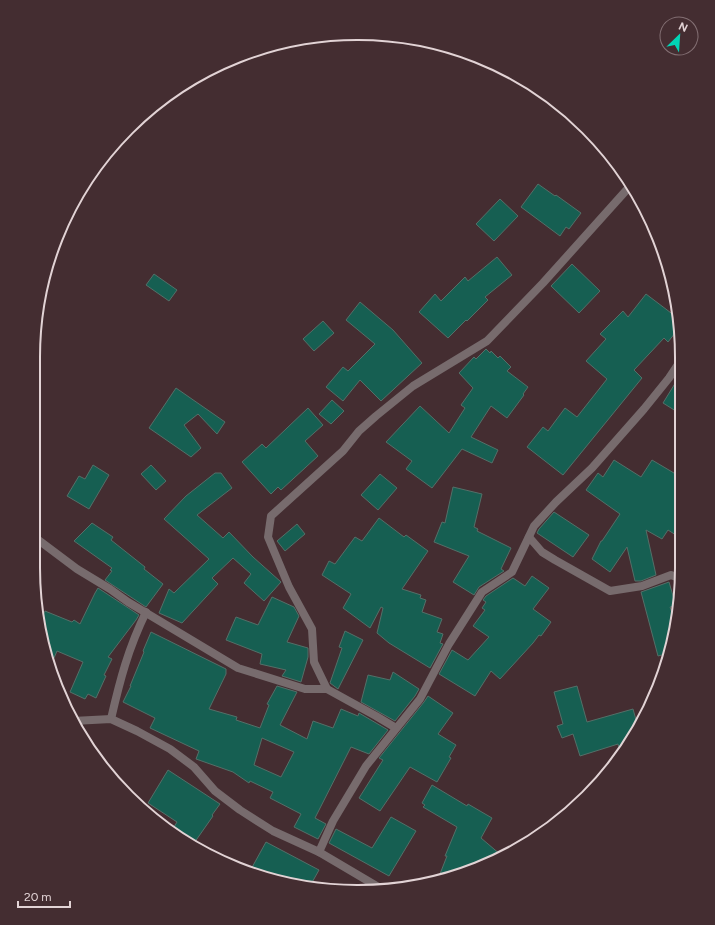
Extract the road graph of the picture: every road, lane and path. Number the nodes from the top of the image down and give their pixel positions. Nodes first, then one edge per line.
1 (627, 190) edge
2 (675, 369) edge
3 (529, 536) junction
4 (40, 541) edge
5 (675, 576) edge
6 (146, 612) junction
7 (327, 690) junction
8 (111, 719) junction
9 (80, 721) edge
10 (396, 728) junction
11 (319, 852) junction
12 (374, 884) edge

1 - 7 street
2 - 3 street
3 - 5 street
3 - 10 street
4 - 6 street
6 - 7 street
6 - 8 street
7 - 10 street
8 - 9 street
8 - 11 street
10 - 11 street
11 - 12 street

